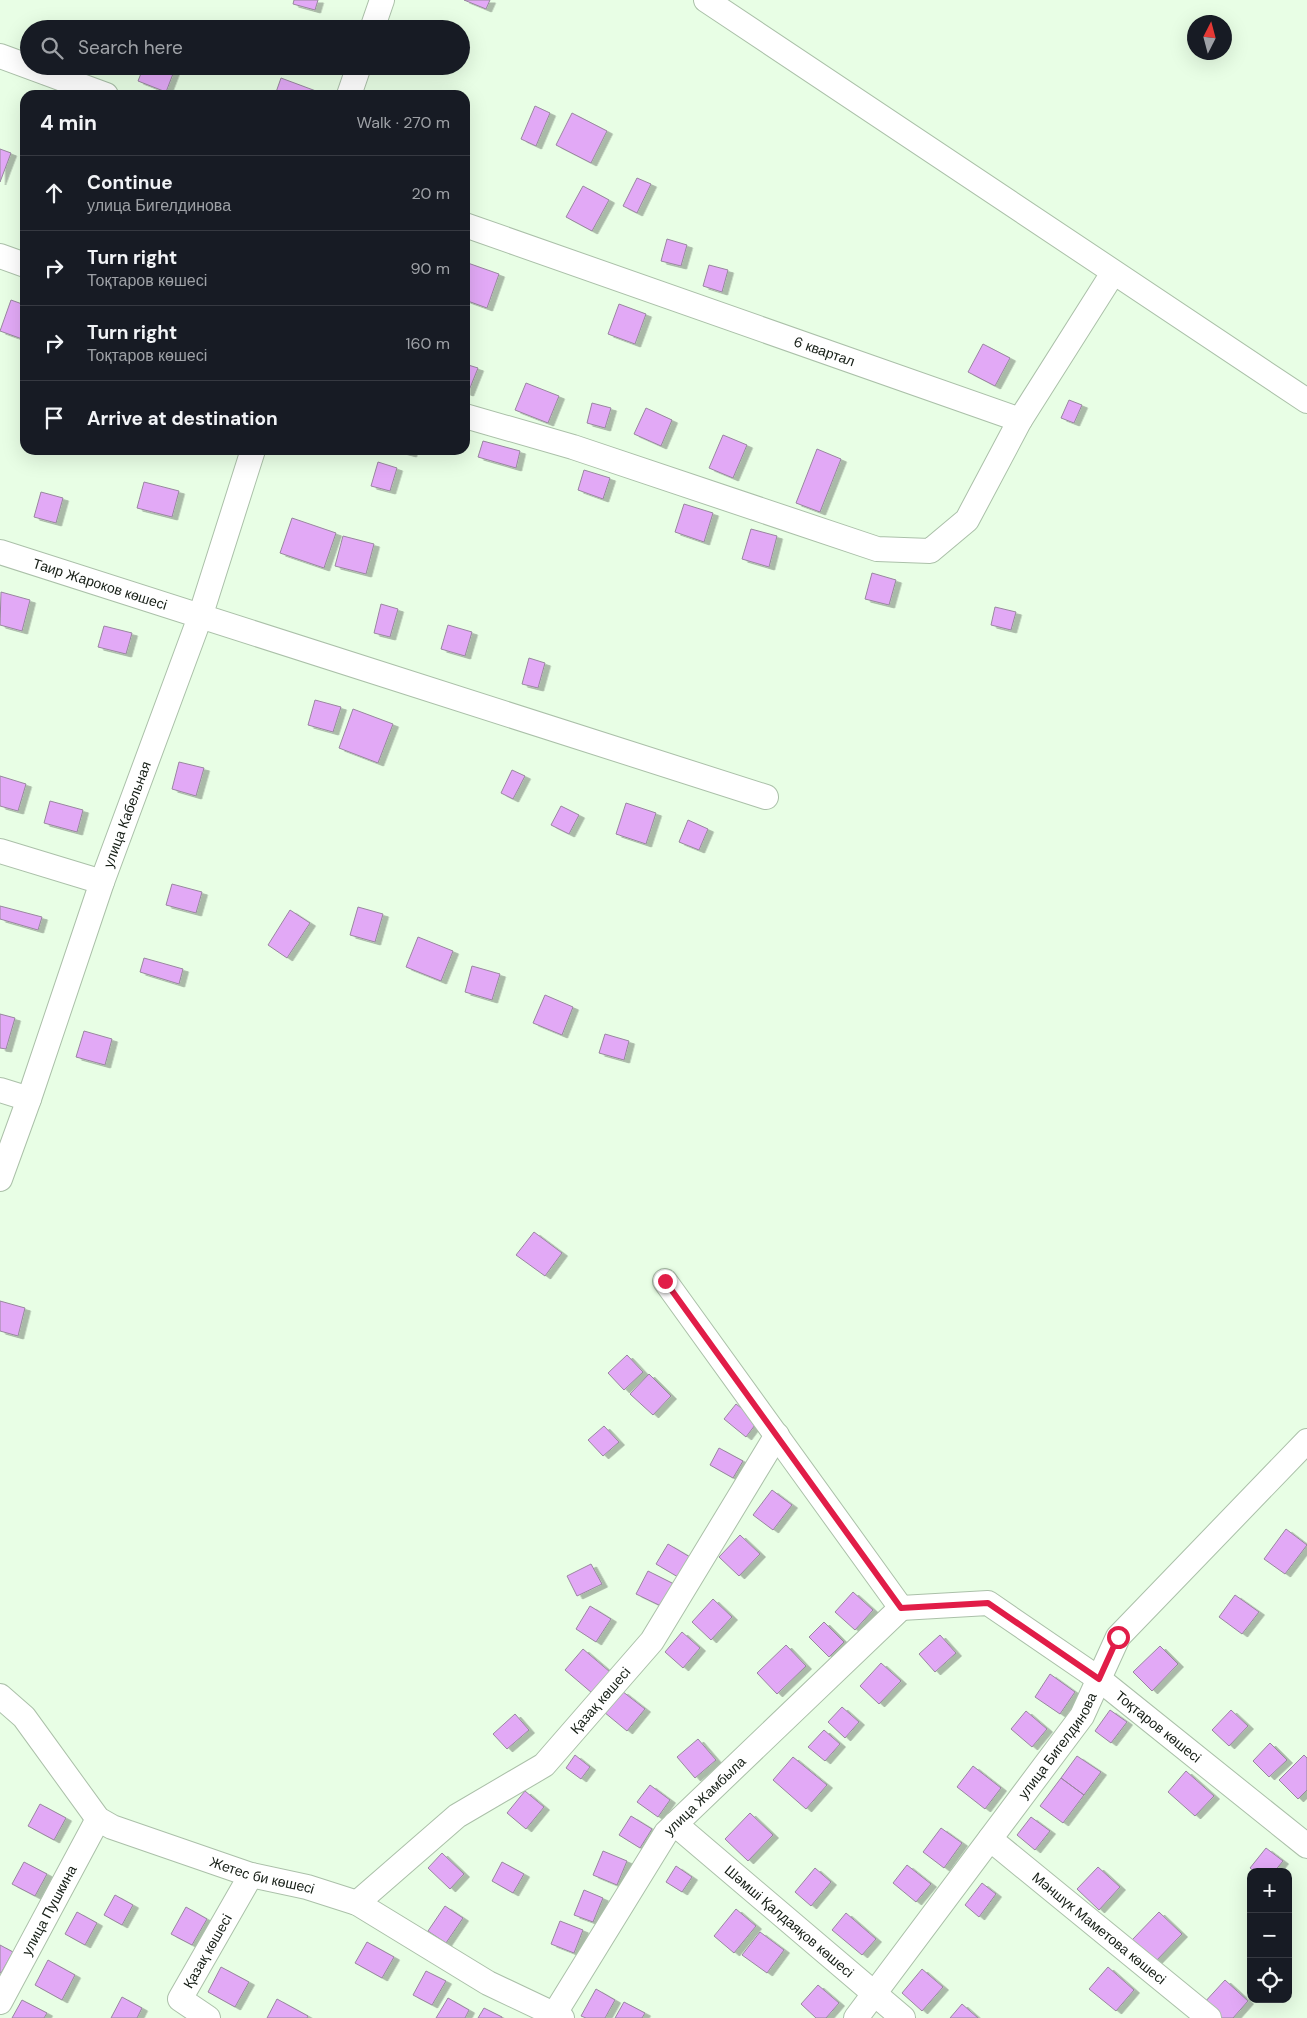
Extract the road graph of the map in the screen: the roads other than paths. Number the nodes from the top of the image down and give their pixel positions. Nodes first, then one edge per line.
1 (382, 0) edge
2 (706, 0) edge
3 (375, 20) edge
4 (0, 56) edge
5 (20, 63) edge
6 (52, 75) edge
7 (356, 75) edge
8 (92, 90) edge
9 (351, 90) edge
10 (470, 227) edge
11 (0, 256) edge
12 (20, 263) edge
13 (1113, 272) junction
14 (1307, 401) edge
15 (470, 417) edge
16 (1020, 420) junction
17 (251, 455) edge
18 (0, 552) edge
19 (200, 617) junction
20 (766, 797) dead end
21 (0, 851) edge
22 (102, 882) junction
23 (0, 1090) edge
24 (29, 1099) junction
25 (0, 1179) edge
26 (665, 1281) dead end
27 (777, 1435) junction
28 (1307, 1441) edge
29 (901, 1608) junction
30 (1099, 1679) junction
31 (0, 1696) edge
32 (98, 1818) junction
33 (675, 1824) junction
34 (990, 1839) junction
35 (1307, 1846) edge
36 (251, 1875) junction
37 (357, 1903) junction
38 (874, 1993) junction
39 (0, 2002) edge
40 (556, 2017) edge
41 (208, 2018) edge
42 (856, 2018) edge
43 (903, 2018) edge
44 (1208, 2018) edge

1 - 3 street
2 - 13 street
4 - 5 street
6 - 8 street
7 - 9 street
10 - 16 street, 6 квартал
11 - 12 street
13 - 14 street
13 - 16 street
15 - 16 street
17 - 19 street, улица Кабельная
18 - 19 street, Таир Жароков көшесі
19 - 20 street, Таир Жароков көшесі
19 - 22 street, улица Кабельная
21 - 22 street
22 - 24 street, улица Кабельная
23 - 24 street
24 - 25 street, улица Кабельная
26 - 27 street
27 - 29 street
27 - 37 street, Қазақ көшесі
28 - 30 street, улица Бигелдинова
29 - 30 street, Тоқтаров көшесі
29 - 33 street, улица Жамбыла
30 - 34 street, улица Бигелдинова
30 - 35 street, Тоқтаров көшесі
31 - 32 street, Жетес би көшесі
32 - 36 street, Жетес би көшесі
32 - 39 street, улица Пушкина
33 - 38 street, Шәмші Қалдаяқов көшесі
33 - 40 street, улица Жамбыла
34 - 38 street, улица Бигелдинова
34 - 44 street, Мәншүк Маметова көшесі
36 - 37 street, Жетес би көшесі
36 - 41 street, Қазақ көшесі
37 - 40 street, Жетес би көшесі
38 - 42 street, улица Бигелдинова
38 - 43 street, Шәмші Қалдаяқов көшесі

